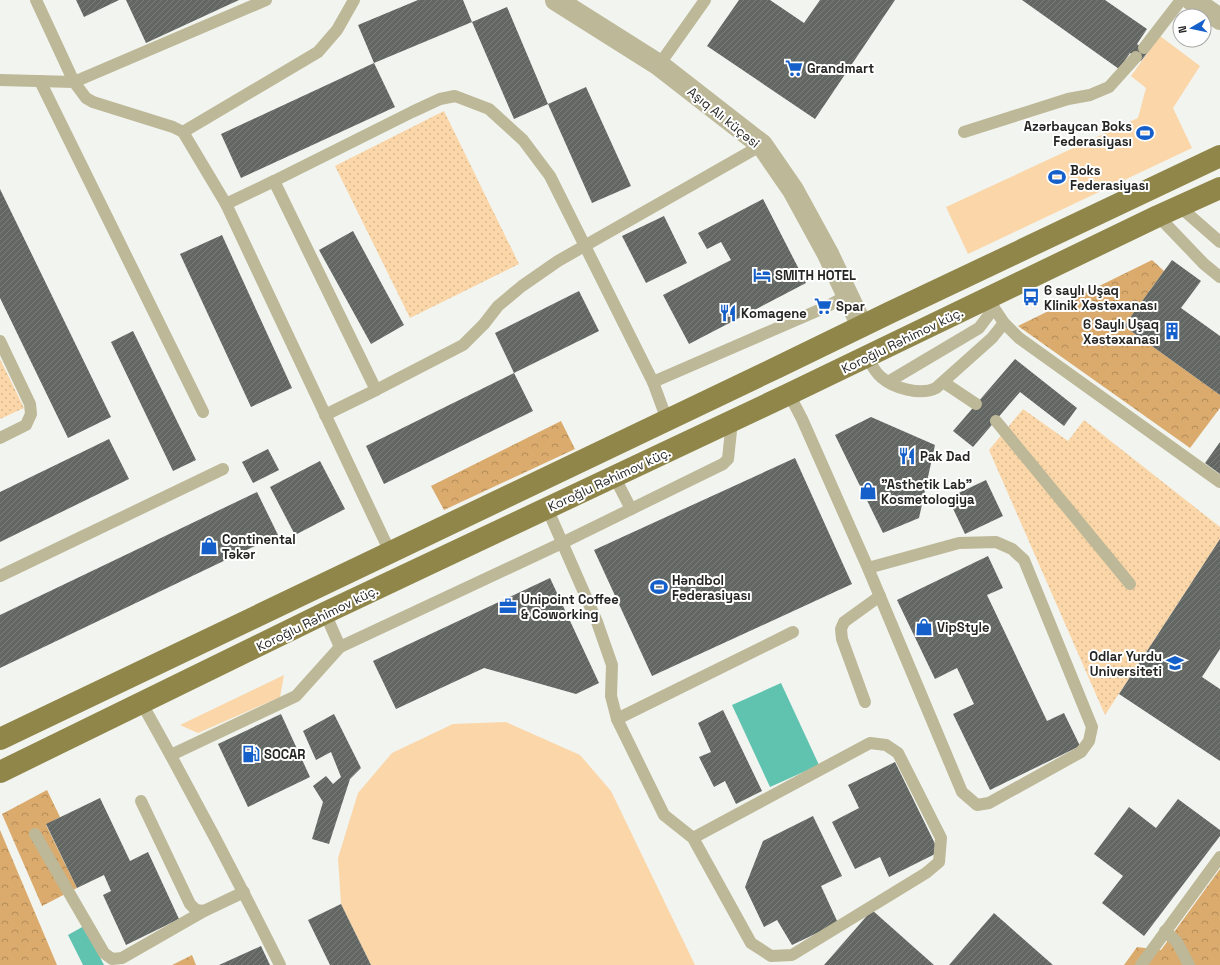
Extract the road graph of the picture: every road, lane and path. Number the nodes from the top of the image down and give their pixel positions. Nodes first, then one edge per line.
1 (36, 0) edge
2 (266, 0) edge
3 (354, 0) edge
4 (556, 0) edge
5 (705, 0) edge
6 (1181, 0) edge
7 (1192, 0) edge
8 (1220, 19) edge
9 (659, 65) junction
10 (0, 80) edge
11 (40, 81) junction
12 (74, 82) junction
13 (183, 132) junction
14 (964, 132) dead end
15 (762, 145) junction
16 (1220, 156) edge
17 (274, 181) junction
18 (1220, 188) edge
19 (226, 204) junction
20 (1180, 207) junction
21 (1158, 216) junction
22 (1220, 242) edge
23 (586, 245) junction
24 (1220, 277) edge
25 (848, 295) junction
26 (991, 303) junction
27 (1004, 323) junction
28 (862, 326) junction
29 (0, 341) edge
30 (867, 357) junction
31 (654, 382) junction
32 (888, 382) junction
33 (943, 382) junction
34 (376, 390) junction
35 (789, 394) junction
36 (976, 404) dead end
37 (203, 412) dead end
38 (325, 415) junction
39 (667, 420) junction
40 (732, 421) junction
41 (996, 421) dead end
42 (0, 438) edge
43 (223, 469) dead end
44 (614, 476) junction
45 (1220, 482) edge
46 (546, 508) junction
47 (631, 509) junction
48 (562, 543) junction
49 (390, 552) junction
50 (868, 568) junction
51 (0, 576) edge
52 (1130, 584) dead end
53 (880, 596) junction
54 (325, 613) junction
55 (793, 632) dead end
56 (340, 647) junction
57 (141, 702) junction
58 (866, 702) dead end
59 (618, 719) junction
60 (0, 739) edge
61 (171, 755) junction
62 (0, 772) edge
63 (141, 801) dead end
64 (35, 834) dead end
65 (693, 838) junction
66 (1220, 857) edge
67 (244, 892) junction
68 (204, 911) junction
69 (1165, 931) junction
70 (280, 965) edge
71 (1141, 965) edge
72 (1189, 965) edge

1 - 12 lane
2 - 12 lane
3 - 13 lane
4 - 9 street, Aşıq Alı küçəsi
5 - 9 lane
6 - 14 lane
7 - 8 street
9 - 15 street, Aşıq Alı küçəsi
10 - 11 lane
11 - 12 lane
11 - 37 lane
12 - 13 lane
13 - 19 lane
15 - 23 lane
15 - 25 street, Aşıq Alı küçəsi
16 - 28 main road
17 - 19 lane
17 - 23 lane
17 - 34 lane
18 - 20 main road, Koroğlu Rəhimov küç.
19 - 38 lane
20 - 21 main road, Koroğlu Rəhimov küç.
20 - 22 lane
21 - 24 lane
21 - 26 main road, Koroğlu Rəhimov küç.
23 - 31 lane
23 - 34 lane
25 - 28 street, Aşıq Alı küçəsi
25 - 31 lane
26 - 27 lane
26 - 30 main road, Koroğlu Rəhimov küç.
26 - 32 lane
27 - 33 lane
27 - 45 lane
28 - 39 main road
29 - 42 lane
30 - 32 lane
30 - 35 main road, Koroğlu Rəhimov küç.
31 - 39 lane
32 - 33 lane
33 - 36 lane
34 - 38 lane
35 - 40 main road, Koroğlu Rəhimov küç.
35 - 50 lane
38 - 49 lane
39 - 49 main road
40 - 44 main road, Koroğlu Rəhimov küç.
40 - 47 lane
41 - 52 lane
43 - 51 lane
44 - 46 main road, Koroğlu Rəhimov küç.
44 - 47 lane
46 - 48 lane
46 - 54 main road, Koroğlu Rəhimov küç.
47 - 48 lane
48 - 56 lane
48 - 59 lane
49 - 60 main road
50 - 53 lane
50 - 53 lane
53 - 58 lane
54 - 56 lane
54 - 57 main road, Koroğlu Rəhimov küç.
55 - 59 lane
56 - 61 lane
57 - 61 lane
57 - 62 main road, Koroğlu Rəhimov küç.
59 - 65 lane
61 - 67 lane
63 - 68 lane
64 - 68 lane
65 - 65 lane
66 - 69 lane
67 - 68 lane
67 - 70 lane
69 - 71 lane
69 - 72 lane

